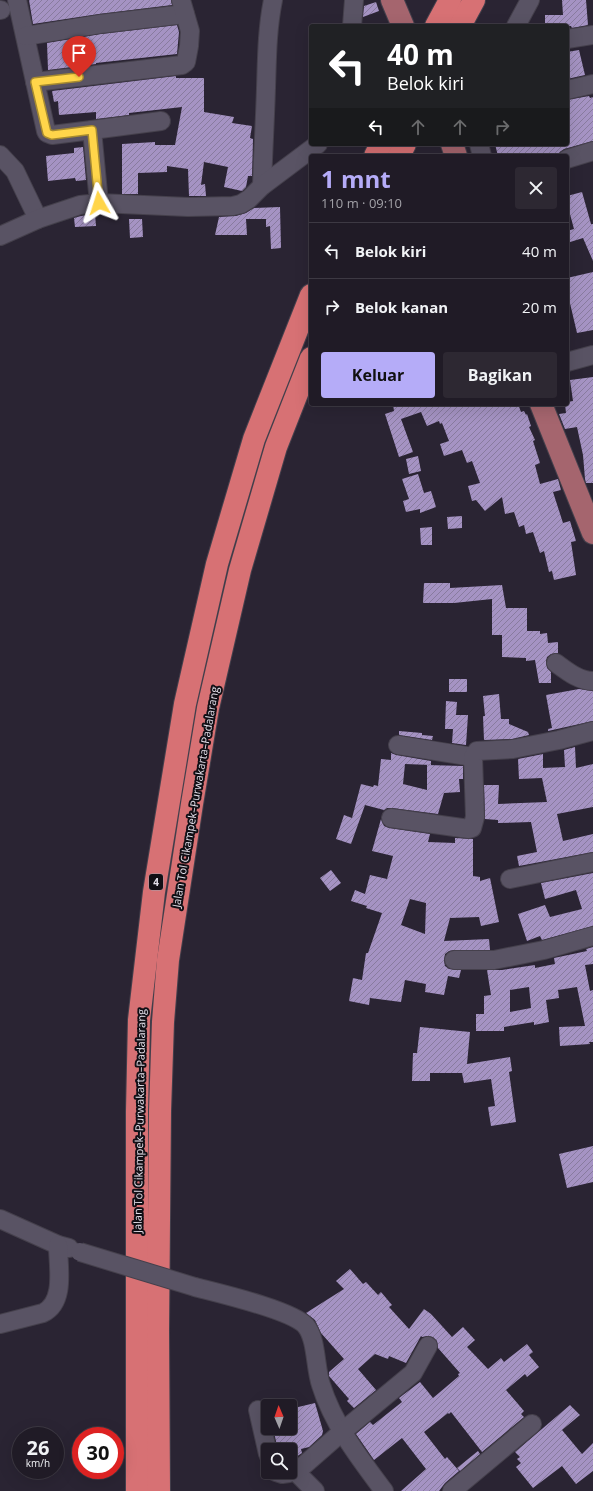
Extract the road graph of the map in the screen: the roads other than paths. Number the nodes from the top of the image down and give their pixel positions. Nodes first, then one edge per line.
1 (17, 0) edge
2 (273, 0) edge
3 (354, 0) edge
4 (392, 0) edge
5 (450, 0) edge
6 (474, 0) edge
7 (530, 0) edge
8 (183, 7) edge
9 (352, 24) edge
10 (402, 24) edge
11 (437, 24) edge
12 (461, 24) edge
13 (518, 24) edge
14 (593, 35) edge
15 (26, 36) junction
16 (569, 39) edge
17 (35, 82) junction
18 (593, 84) edge
19 (569, 90) edge
20 (161, 121) dead end
21 (92, 130) junction
22 (315, 146) edge
23 (593, 151) edge
24 (0, 155) edge
25 (569, 159) edge
26 (262, 186) junction
27 (99, 203) junction
28 (38, 219) junction
29 (0, 236) edge
30 (309, 300) edge
31 (593, 355) edge
32 (569, 361) edge
33 (309, 363) edge
34 (542, 406) edge
35 (589, 512) edge
36 (593, 534) edge
37 (556, 663) dead end
38 (593, 681) edge
39 (593, 731) edge
40 (398, 745) dead end
41 (473, 758) junction
42 (391, 818) dead end
43 (593, 862) edge
44 (510, 879) dead end
45 (593, 936) edge
46 (454, 960) dead end
47 (0, 1219) edge
48 (58, 1245) junction
49 (0, 1324) edge
50 (428, 1346) dead end
51 (258, 1410) dead end
52 (532, 1424) dead end
53 (342, 1431) junction
54 (266, 1443) edge
55 (297, 1470) edge
56 (297, 1473) edge
57 (137, 1491) edge
58 (160, 1491) edge
59 (315, 1491) edge
60 (384, 1491) edge
61 (452, 1491) edge

1 - 15 street
2 - 26 street
3 - 9 street
4 - 10 main road
5 - 11 highway
6 - 12 highway
7 - 13 street
8 - 15 street
8 - 17 street
14 - 16 street
15 - 17 street
17 - 21 street
18 - 19 street
20 - 21 street
21 - 27 street
22 - 26 street
23 - 25 street
24 - 28 street
26 - 27 street
27 - 28 street
28 - 29 street
30 - 57 highway, Jalan Tol Cikampek–Purwakarta–Padalarang / 4
31 - 32 street
33 - 58 highway, Jalan Tol Cikampek–Purwakarta–Padalarang / 4
34 - 35 main road
35 - 36 main road
37 - 38 street
39 - 41 street
40 - 41 street
41 - 42 street
43 - 44 street
45 - 46 street
47 - 48 street
48 - 49 street
48 - 53 street, bridge
50 - 53 street
51 - 54 street
52 - 61 street
53 - 55 street
53 - 60 street
56 - 59 street

